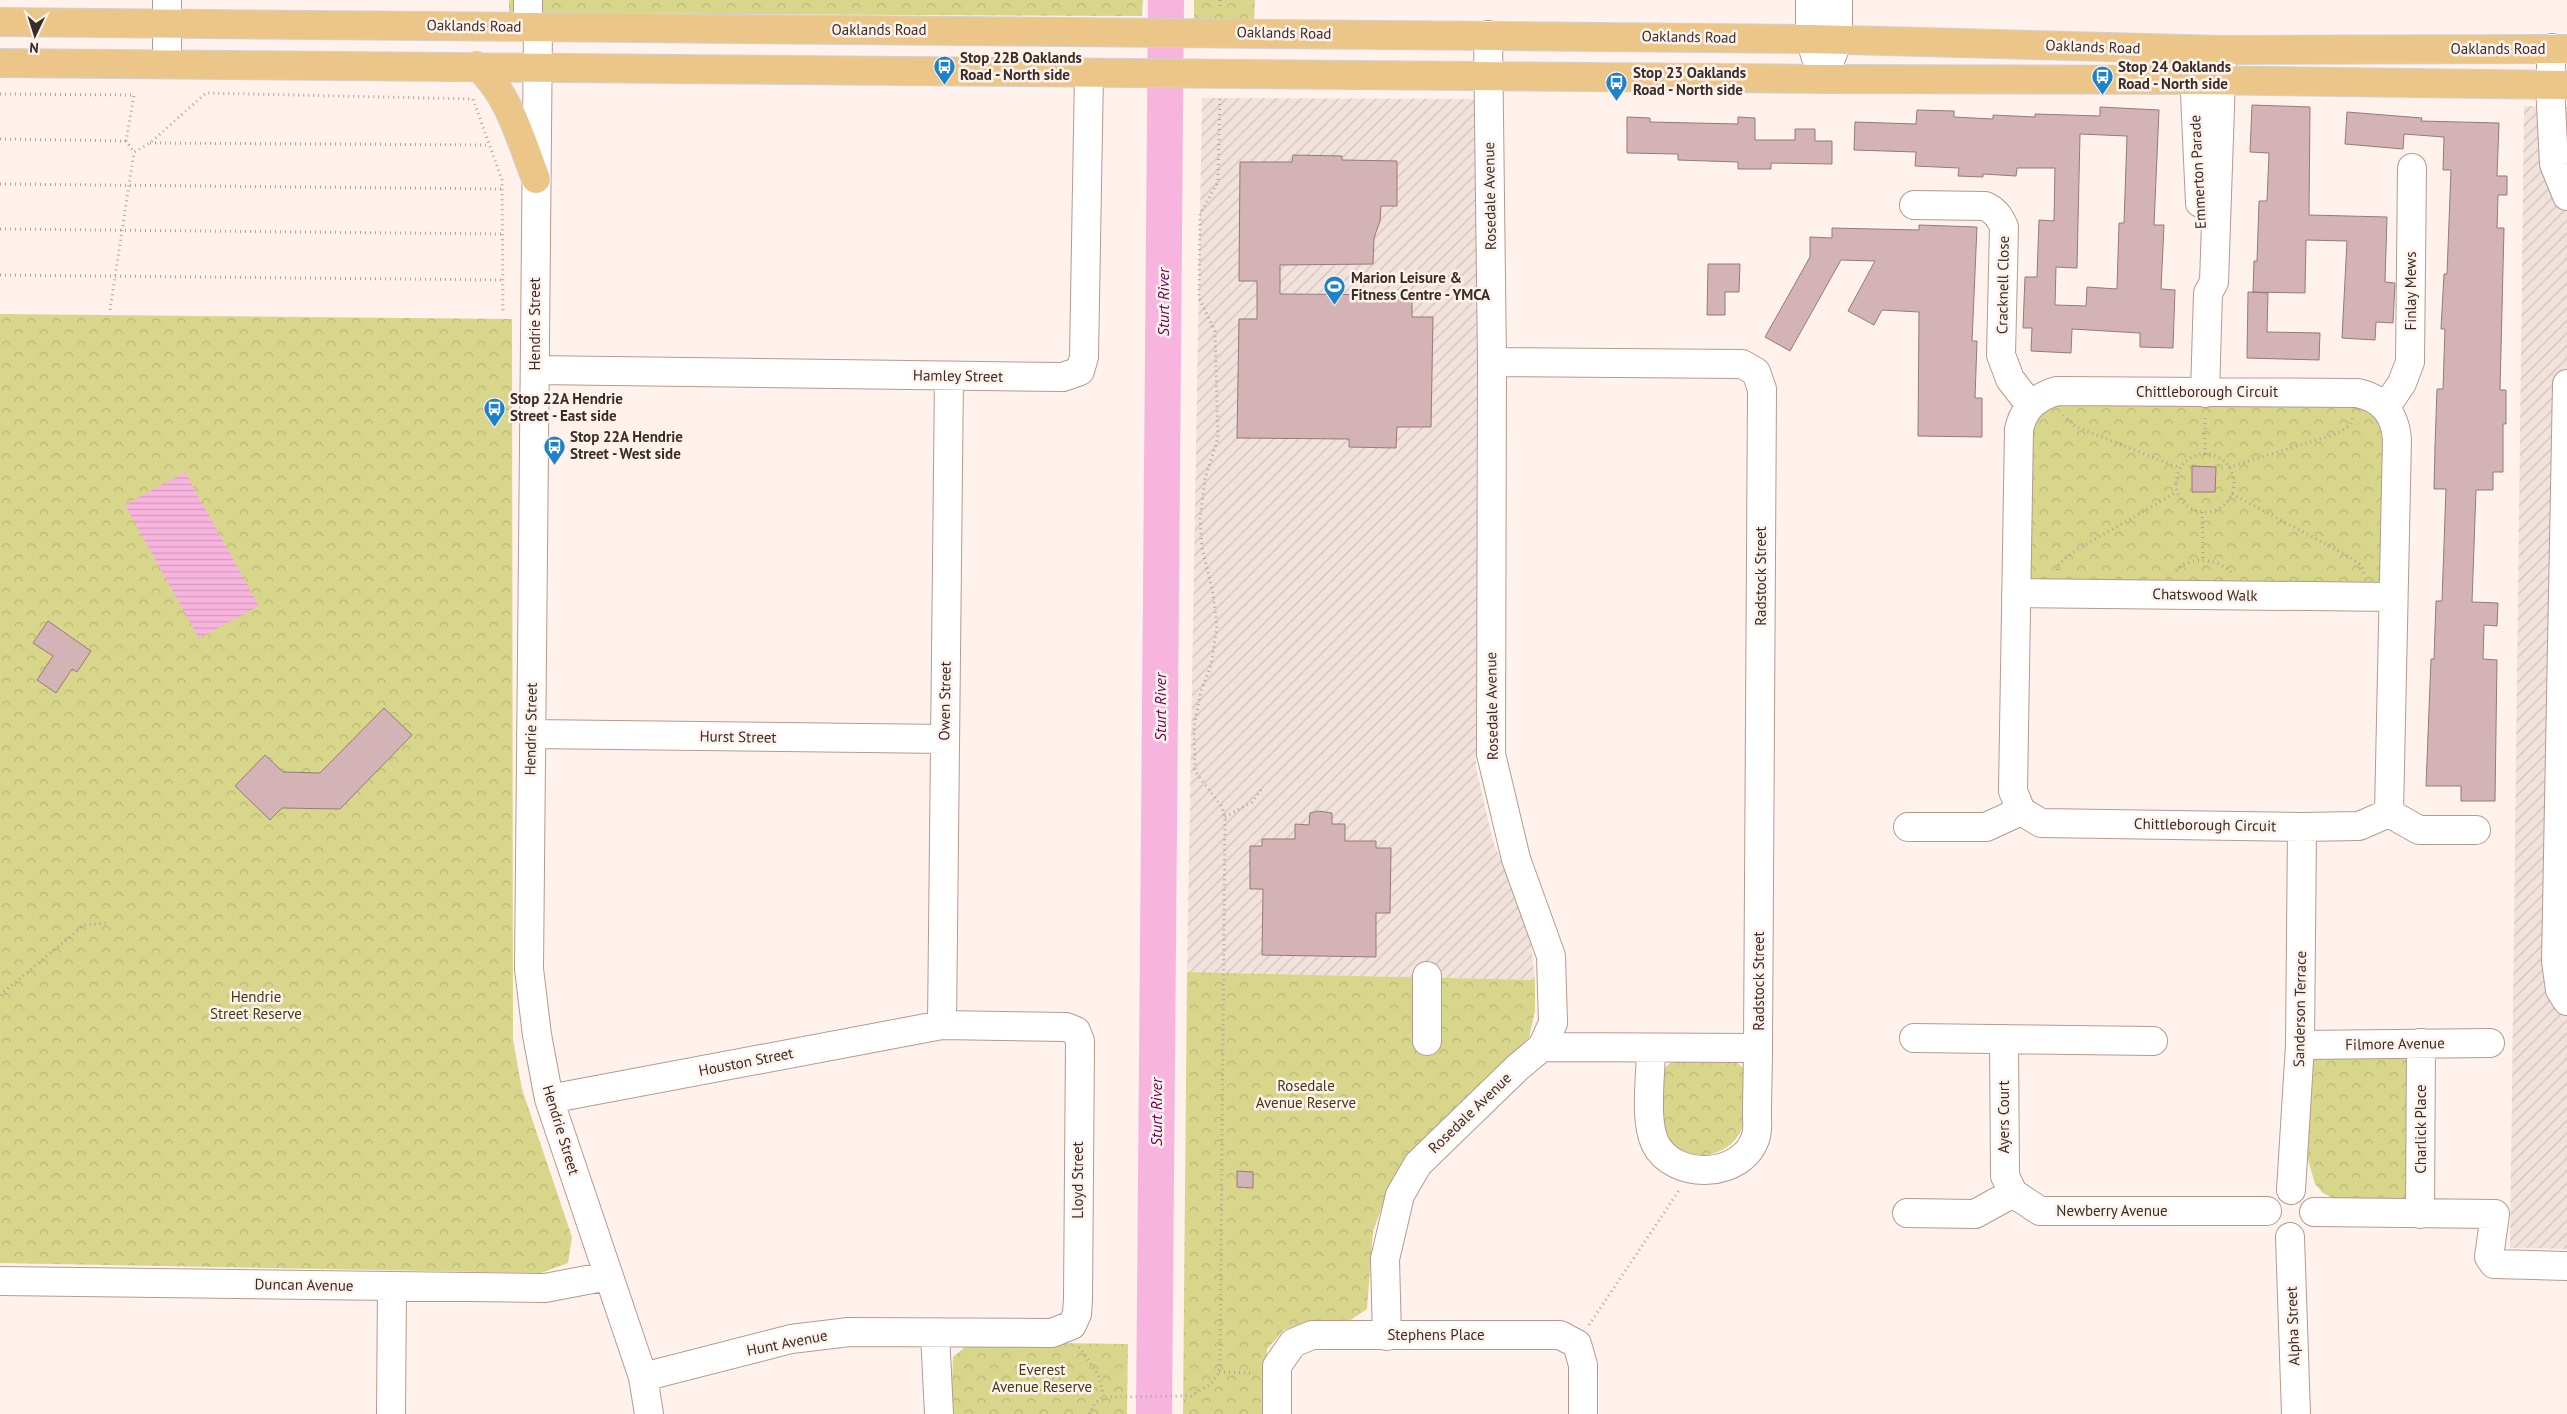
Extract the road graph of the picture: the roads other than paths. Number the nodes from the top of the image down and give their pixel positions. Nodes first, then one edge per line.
1 (1810, 0) edge
2 (1838, 0) edge
3 (167, 11) edge
4 (531, 18) edge
5 (0, 22) edge
6 (1056, 31) junction
7 (1488, 35) junction
8 (1810, 39) junction
9 (1838, 40) junction
10 (2559, 48) edge
11 (2192, 50) junction
12 (2222, 50) junction
13 (0, 63) edge
14 (166, 63) junction
15 (477, 66) junction
16 (536, 67) junction
17 (1077, 73) junction
18 (1488, 76) junction
19 (1823, 79) junction
20 (2193, 80) junction
21 (2222, 80) junction
22 (2559, 85) edge
23 (2412, 168) dead end
24 (536, 179) junction
25 (2567, 196) edge
26 (1914, 205) dead end
27 (2208, 293) junction
28 (1492, 362) junction
29 (535, 370) junction
30 (949, 376) junction
31 (2567, 384) edge
32 (2206, 393) junction
33 (2030, 405) junction
34 (2386, 408) junction
35 (2016, 593) junction
36 (2393, 597) junction
37 (531, 734) junction
38 (945, 739) junction
39 (2022, 811) junction
40 (2389, 813) junction
41 (1908, 827) dead end
42 (2302, 827) junction
43 (2476, 830) dead end
44 (1427, 976) dead end
45 (2567, 1000) edge
46 (942, 1025) junction
47 (1914, 1038) dead end
48 (2004, 1039) junction
49 (1427, 1041) dead end
50 (2153, 1041) dead end
51 (2490, 1043) dead end
52 (2300, 1044) junction
53 (2421, 1044) junction
54 (1542, 1047) junction
55 (1651, 1048) junction
56 (1758, 1048) junction
57 (549, 1099) junction
58 (2291, 1190) junction
59 (2013, 1193) junction
60 (2267, 1212) junction
61 (2314, 1212) junction
62 (1907, 1213) dead end
63 (2420, 1214) junction
64 (2290, 1237) junction
65 (2567, 1266) edge
66 (608, 1276) junction
67 (0, 1281) edge
68 (392, 1286) junction
69 (935, 1333) junction
70 (1387, 1336) junction
71 (643, 1377) junction
72 (391, 1414) edge
73 (649, 1414) edge
74 (939, 1414) edge
75 (1277, 1414) edge
76 (1583, 1414) edge
77 (2296, 1414) edge

1 - 8 street
2 - 9 street
3 - 4 main road, Oaklands Road
3 - 5 main road, Oaklands Road
3 - 14 street
4 - 6 main road, Oaklands Road
4 - 16 street, Hendrie Street
6 - 7 main road, Oaklands Road
6 - 17 main road
7 - 8 main road, Oaklands Road
7 - 18 street, Rosedale Avenue
8 - 9 main road, Oaklands Road
8 - 19 street
9 - 11 main road, Oaklands Road
9 - 19 street
10 - 12 main road, Oaklands Road
10 - 22 street
11 - 12 main road, Oaklands Road
11 - 20 street, Emmerton Parade
12 - 21 street, Emmerton Parade
13 - 14 main road, Oaklands Road
14 - 15 main road, Oaklands Road
15 - 16 main road, Oaklands Road
15 - 24 main road
16 - 17 main road, Oaklands Road
16 - 24 street, Hendrie Street
17 - 18 main road, Oaklands Road
17 - 30 street, Hamley Street
18 - 19 main road, Oaklands Road
18 - 28 street, Rosedale Avenue
19 - 20 main road, Oaklands Road
20 - 21 main road, Oaklands Road
20 - 27 street, Emmerton Parade
21 - 22 main road, Oaklands Road
21 - 27 street, Emmerton Parade
22 - 25 street
23 - 34 street, Finlay Mews
24 - 29 street, Hendrie Street
26 - 33 street, Cracknell Close
27 - 32 street, Emmerton Parade
28 - 54 street, Rosedale Avenue
28 - 56 street, Radstock Street
29 - 30 street, Hamley Street
29 - 37 street, Hendrie Street
30 - 38 street, Owen Street
31 - 45 street
32 - 33 street, Chittleborough Circuit
32 - 34 street, Chittleborough Circuit
33 - 35 street
34 - 36 street
35 - 36 street, Chatswood Walk
35 - 39 street
36 - 40 street
37 - 38 street, Hurst Street
37 - 57 street, Hendrie Street
38 - 46 street, Owen Street
39 - 41 street
39 - 42 street, Chittleborough Circuit
40 - 42 street, Chittleborough Circuit
40 - 43 street
42 - 52 street, Sanderson Terrace
44 - 49 street
46 - 57 street, Houston Street
46 - 69 street, Lloyd Street
47 - 48 street
48 - 50 street
48 - 59 street, Ayers Court
51 - 53 street, Filmore Avenue
52 - 53 street, Filmore Avenue
52 - 58 street, Sanderson Terrace
53 - 63 street, Charlick Place
54 - 55 street, Radstock Street
54 - 70 street, Rosedale Avenue
55 - 56 street, Radstock Street
55 - 56 street, Radstock Street
57 - 66 street, Hendrie Street
58 - 60 street
58 - 61 street
59 - 60 street, Newberry Avenue
59 - 62 street
60 - 64 street
61 - 63 street
61 - 64 street
63 - 65 street
64 - 77 street, Alpha Street
66 - 68 street, Duncan Avenue
66 - 71 street, Hendrie Street
67 - 68 street, Duncan Avenue
68 - 72 street
69 - 71 street, Hunt Avenue
69 - 74 street
70 - 75 street, Stephens Place
70 - 76 street, Stephens Place
71 - 73 street, Hendrie Street

